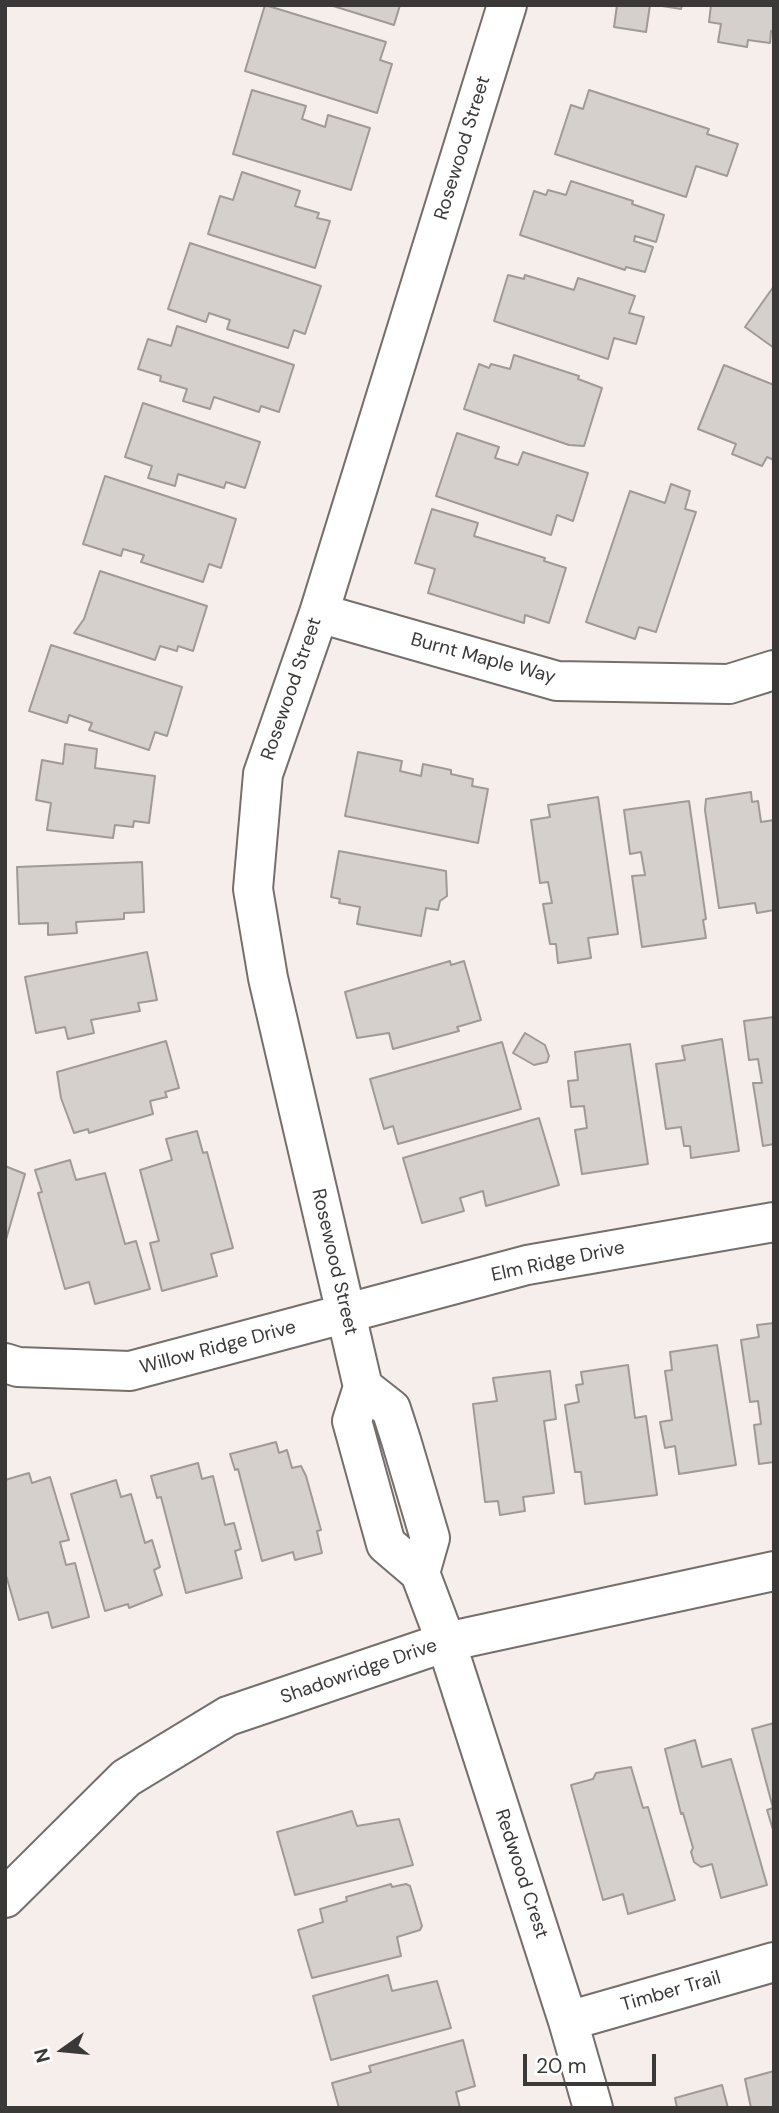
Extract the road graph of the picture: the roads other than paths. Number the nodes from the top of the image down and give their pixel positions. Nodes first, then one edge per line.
1 (507, 5) edge
2 (319, 613) junction
3 (774, 670) edge
4 (774, 1222) edge
5 (346, 1315) junction
6 (5, 1363) edge
7 (774, 1571) edge
8 (446, 1642) junction
9 (5, 1898) edge
10 (774, 1962) edge
11 (568, 2021) junction
12 (593, 2108) edge

1 - 2 street, Rosewood Street
2 - 3 street, Burnt Maple Way
2 - 5 street, Rosewood Street
4 - 5 street, Elm Ridge Drive
5 - 6 street, Willow Ridge Drive
5 - 8 street, Rosewood Street
7 - 8 street, Shadowridge Drive
8 - 9 street, Shadowridge Drive
8 - 11 street, Redwood Crest
10 - 11 street, Timber Trail
11 - 12 street, Redwood Crest

